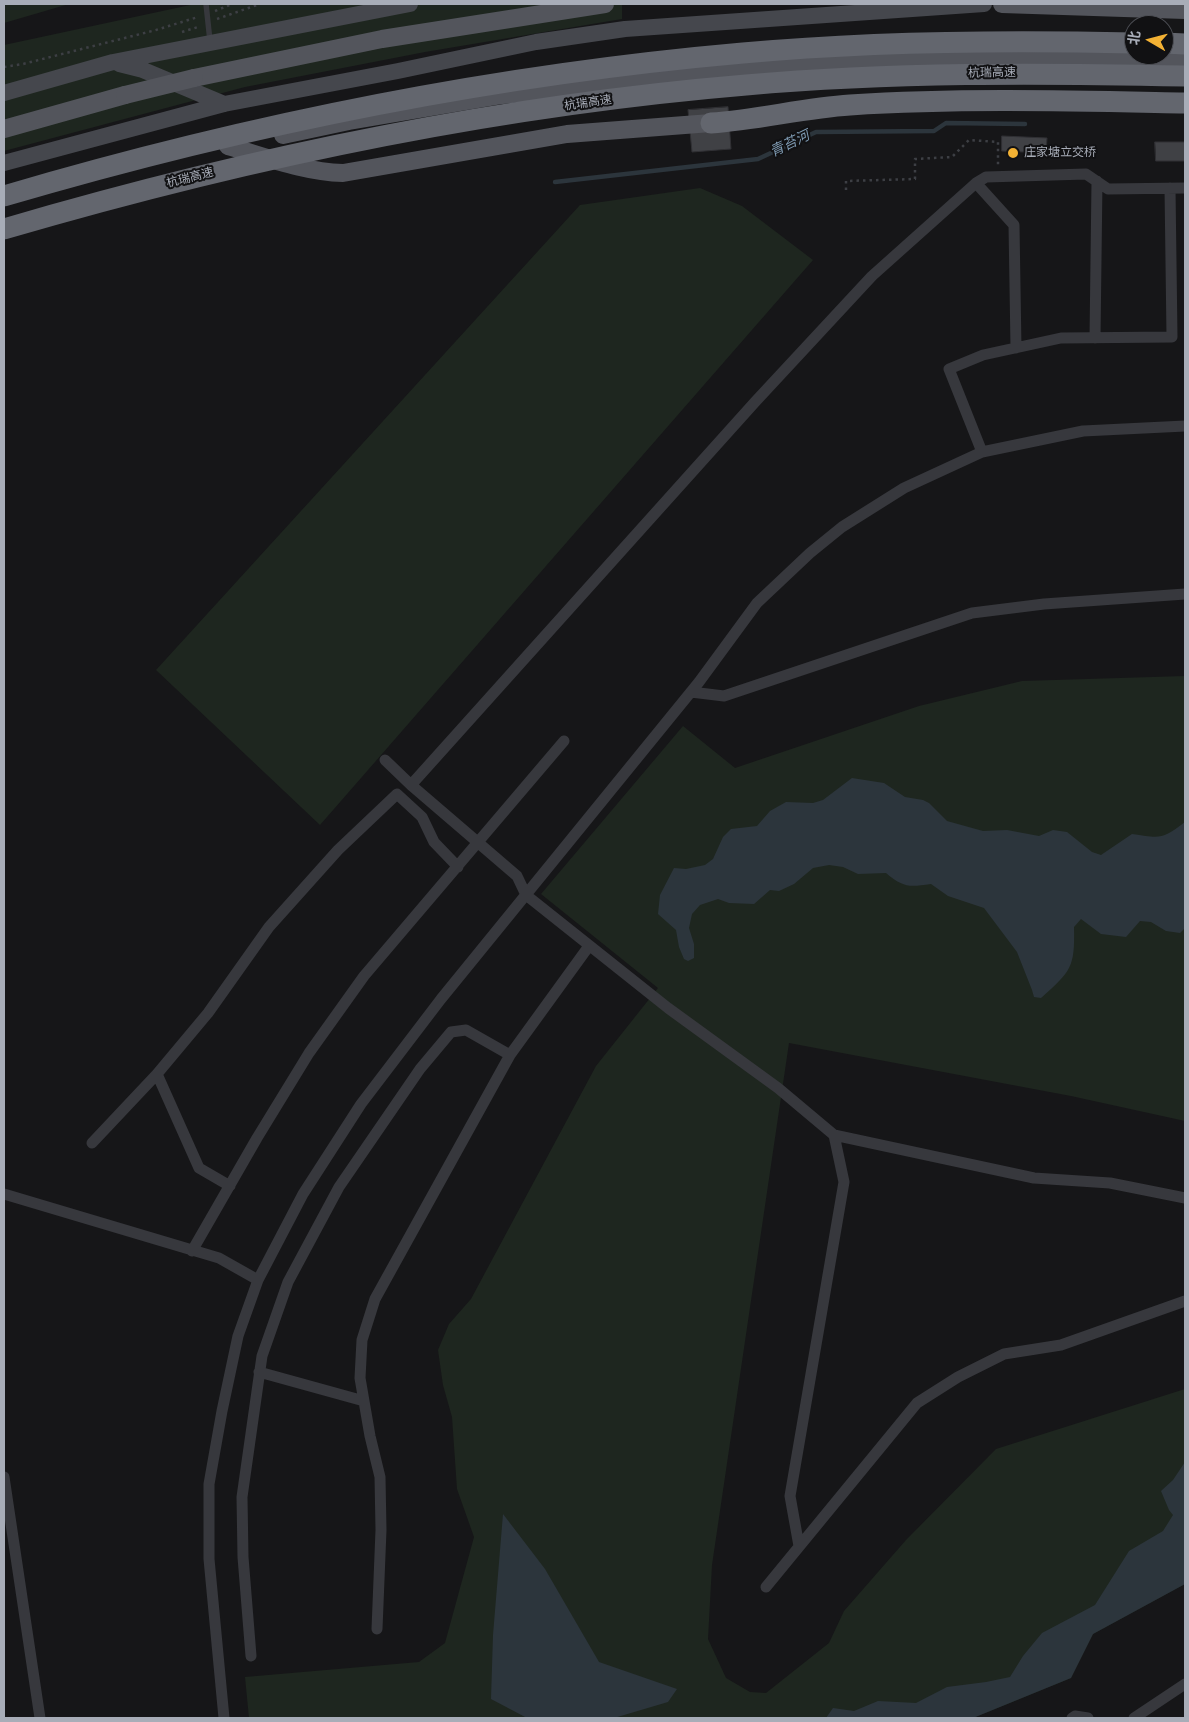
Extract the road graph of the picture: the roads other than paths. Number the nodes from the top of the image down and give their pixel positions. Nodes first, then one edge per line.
1 (206, 4) edge
2 (410, 4) edge
3 (605, 4) edge
4 (984, 4) edge
5 (1002, 4) edge
6 (1185, 10) edge
7 (1124, 42) edge
8 (210, 43) junction
9 (1185, 59) edge
10 (113, 62) junction
11 (1185, 76) edge
12 (4, 93) edge
13 (1185, 103) edge
14 (224, 104) junction
15 (711, 123) joint
16 (5, 128) edge
17 (228, 146) junction
18 (4, 163) edge
19 (1097, 181) junction
20 (976, 183) junction
21 (1170, 188) junction
22 (1185, 188) edge
23 (4, 196) edge
24 (4, 204) edge
25 (4, 229) edge
26 (1095, 338) junction
27 (1016, 348) junction
28 (1185, 426) edge
29 (982, 452) junction
30 (1185, 594) edge
31 (691, 692) junction
32 (564, 741) dead end
33 (385, 760) dead end
34 (411, 785) junction
35 (479, 843) junction
36 (458, 867) junction
37 (526, 895) junction
38 (589, 946) junction
39 (510, 1055) junction
40 (157, 1074) junction
41 (834, 1135) junction
42 (92, 1143) dead end
43 (230, 1186) junction
44 (4, 1194) edge
45 (1185, 1198) edge
46 (192, 1250) junction
47 (258, 1280) junction
48 (1185, 1301) edge
49 (260, 1372) junction
50 (364, 1400) junction
51 (4, 1477) edge
52 (799, 1546) junction
53 (766, 1587) dead end
54 (377, 1629) dead end
55 (251, 1656) dead end
56 (1185, 1684) edge
57 (40, 1718) edge
58 (224, 1718) edge
59 (1072, 1718) edge
60 (1088, 1718) edge
61 (1134, 1718) edge

1 - 8 lane
2 - 8 main road
3 - 16 main road, bridge
4 - 14 main road
5 - 6 main road
7 - 23 highway
8 - 10 main road
9 - 17 main road
10 - 12 main road
10 - 14 main road
11 - 25 highway, 杭瑞高速, bridge
13 - 15 highway
14 - 18 main road
15 - 17 main road
17 - 24 main road
19 - 20 street
19 - 21 street
19 - 26 street
20 - 27 street
20 - 34 street
21 - 22 street
21 - 26 street
26 - 27 street
27 - 29 street
28 - 29 street
29 - 31 street
30 - 31 street
31 - 37 street
32 - 35 street
33 - 34 street
34 - 35 street
35 - 36 street
35 - 37 street
36 - 40 street
36 - 43 street
37 - 38 street
37 - 47 street
38 - 39 street
38 - 41 street
39 - 49 street
39 - 50 street
40 - 42 street
40 - 43 street
41 - 45 street
41 - 52 street
43 - 46 street
44 - 46 street
46 - 47 street
47 - 58 street
48 - 52 street
49 - 50 street
49 - 55 street
50 - 54 street
51 - 57 street
52 - 53 street
56 - 61 street
59 - 60 street

